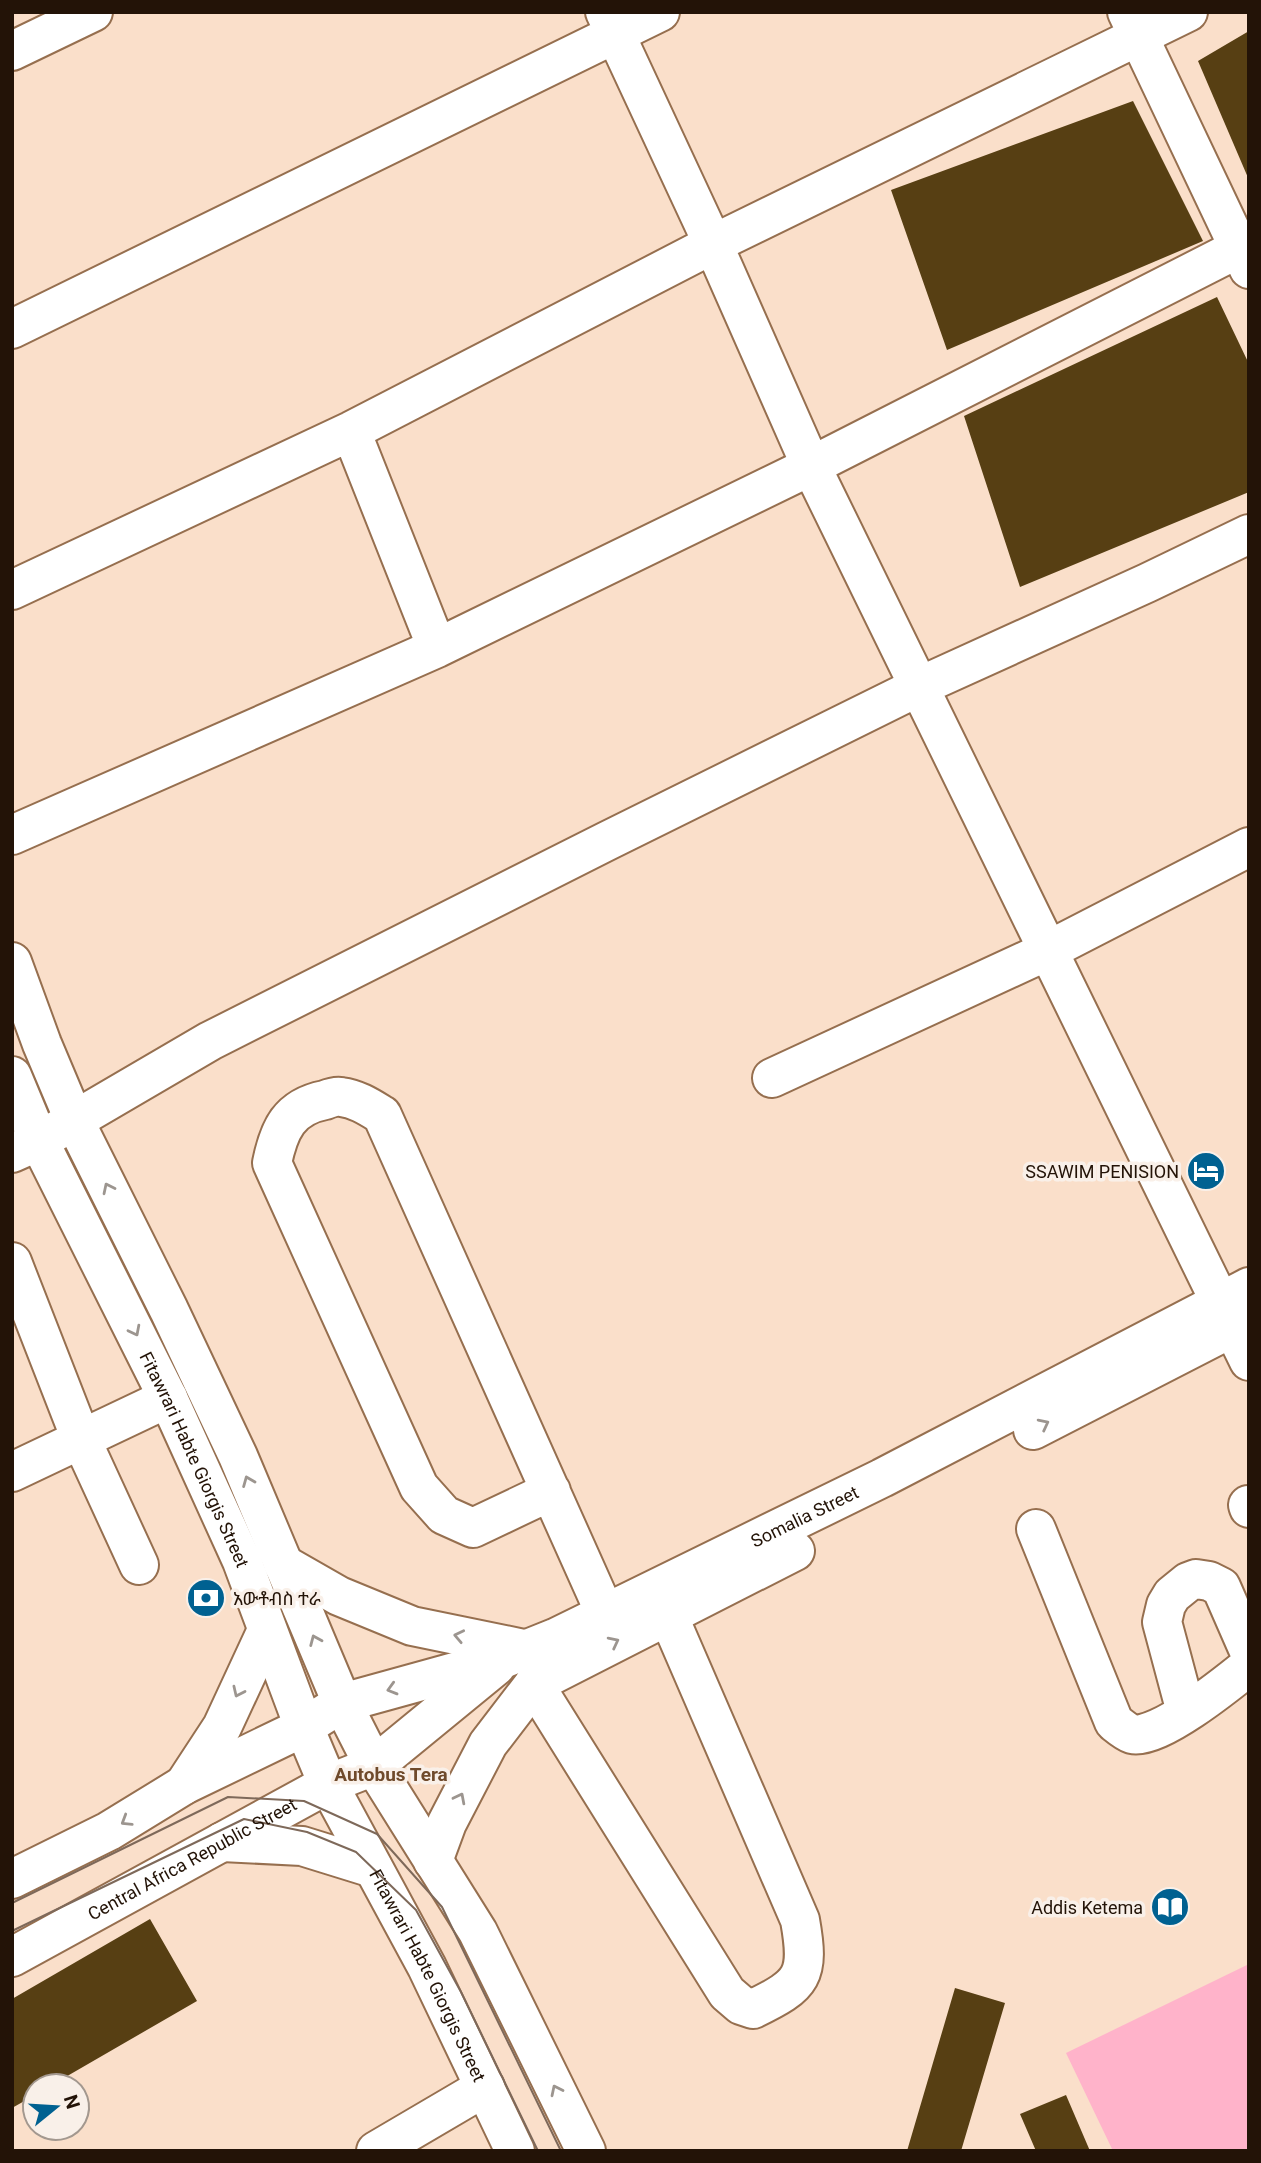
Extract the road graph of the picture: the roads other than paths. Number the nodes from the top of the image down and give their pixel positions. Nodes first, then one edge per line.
1 (93, 12) edge
2 (660, 12) edge
3 (1188, 12) edge
4 (611, 23) edge
5 (1134, 24) edge
6 (12, 51) edge
7 (713, 244) junction
8 (1246, 254) edge
9 (12, 330) edge
10 (352, 431) junction
11 (811, 466) junction
12 (1249, 534) edge
13 (12, 590) edge
14 (437, 648) junction
15 (918, 687) junction
16 (12, 835) edge
17 (1249, 847) edge
18 (1047, 951) junction
19 (12, 962) edge
20 (12, 1076) edge
21 (772, 1078) dead end
22 (74, 1121) junction
23 (25, 1147) edge
24 (12, 1262) edge
25 (1240, 1320) edge
26 (169, 1398) junction
27 (81, 1439) junction
28 (12, 1472) edge
29 (551, 1491) junction
30 (1036, 1529) dead end
31 (283, 1564) junction
32 (138, 1565) dead end
33 (605, 1613) junction
34 (668, 1615) junction
35 (267, 1630) junction
36 (1249, 1651) edge
37 (522, 1664) junction
38 (1249, 1666) edge
39 (342, 1703) junction
40 (1186, 1712) junction
41 (304, 1727) junction
42 (374, 1766) junction
43 (328, 1784) junction
44 (184, 1785) junction
45 (222, 1842) junction
46 (433, 1861) junction
47 (373, 1868) junction
48 (12, 1879) edge
49 (12, 1957) edge
50 (485, 2087) junction
51 (376, 2151) edge
52 (514, 2151) edge
53 (586, 2151) edge

1 - 6 street
2 - 4 street
3 - 5 street
4 - 7 street
4 - 9 street
5 - 7 street
5 - 8 street
7 - 10 street
7 - 11 street
8 - 11 street
10 - 13 street
10 - 14 street
11 - 14 street
11 - 15 street
12 - 15 street
14 - 16 street
15 - 18 street
15 - 22 street
17 - 18 street
18 - 21 street
18 - 25 street
19 - 22 street
20 - 23 street, Fitawrari Habte Giorgis Street
22 - 23 street
31 -> 22 street
23 -> 26 street, Fitawrari Habte Giorgis Street
24 - 27 street
25 - 33 street, Somalia Street
34 -> 25 street
26 - 27 street
26 - 35 street, Fitawrari Habte Giorgis Street
27 - 28 street
27 - 32 street
29 - 29 street
29 - 33 street
30 - 40 street
37 -> 31 street
39 -> 31 street
33 - 37 street, Somalia Street
37 -> 34 street
34 - 37 street
35 - 41 street, Fitawrari Habte Giorgis Street
35 -> 44 street
36 - 40 street
37 -> 39 street, Somalia Street
37 - 42 street, Central Africa Republic Street
46 -> 37 street
38 - 40 street
39 - 41 street
39 - 42 street
41 - 43 street, Fitawrari Habte Giorgis Street
41 - 44 street
42 - 43 street, Central Africa Republic Street
42 - 46 street
43 - 45 street, Central Africa Republic Street
43 - 47 street, Fitawrari Habte Giorgis Street
44 -> 48 street
45 - 47 street
45 - 49 street, Central Africa Republic Street
53 -> 46 street
47 - 50 street, Fitawrari Habte Giorgis Street
50 - 51 street
50 - 52 street, Fitawrari Habte Giorgis Street

